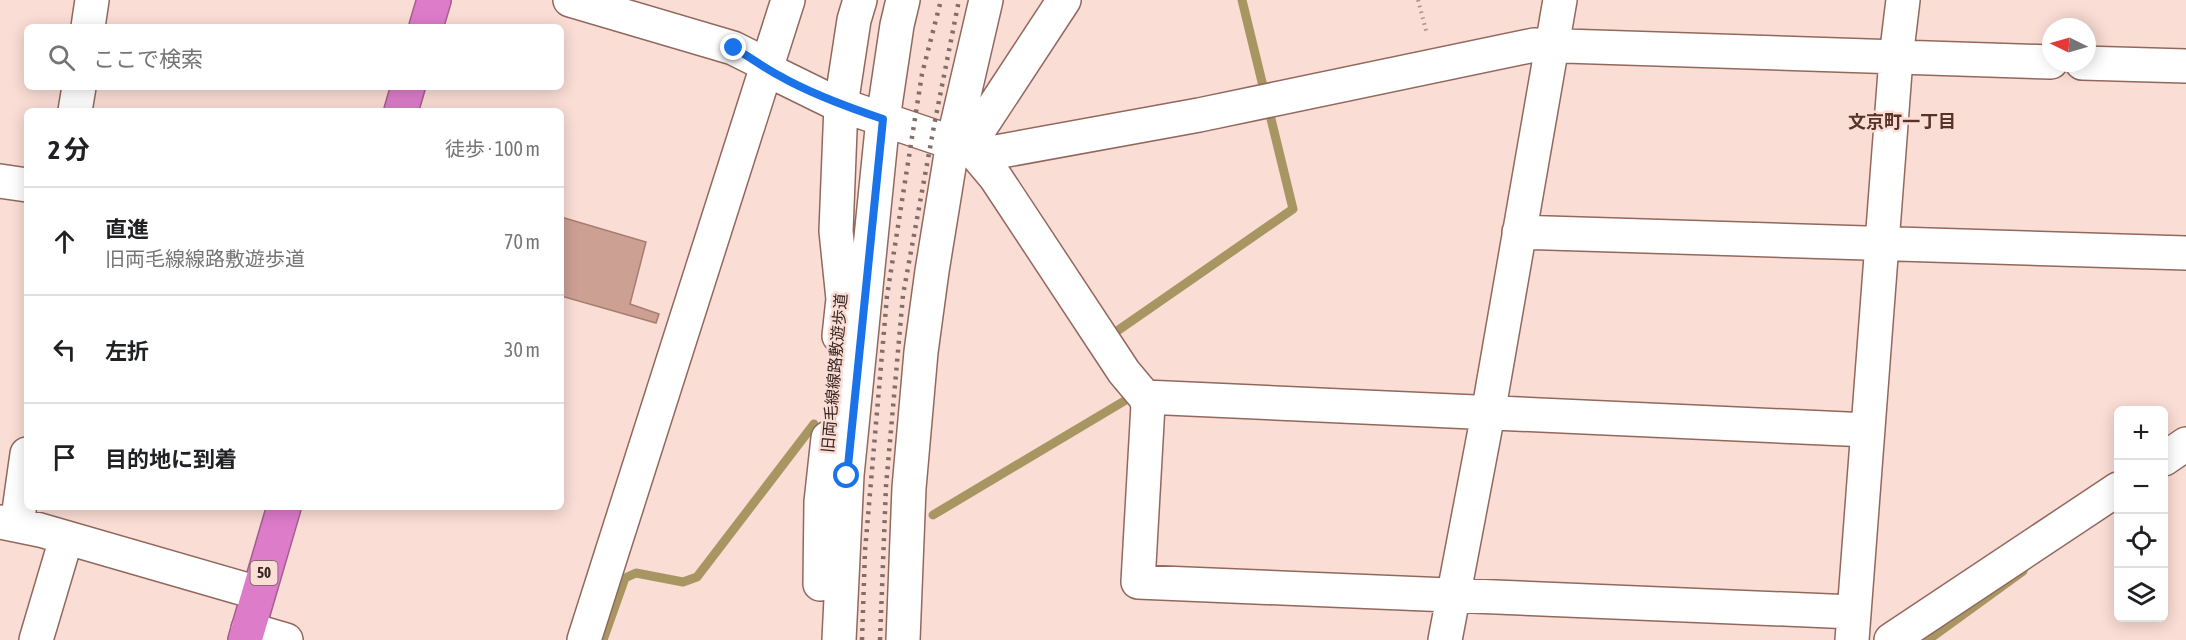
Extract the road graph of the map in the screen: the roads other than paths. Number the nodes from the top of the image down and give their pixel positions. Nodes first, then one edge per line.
1 (92, 0) edge
2 (434, 0) edge
3 (570, 0) edge
4 (788, 0) edge
5 (860, 0) edge
6 (903, 0) edge
7 (986, 0) edge
8 (1064, 0) edge
9 (1560, 0) edge
10 (1903, 0) edge
11 (88, 24) edge
12 (427, 24) edge
13 (1552, 45) junction
14 (1896, 58) junction
15 (2042, 62) edge
16 (2096, 63) edge
17 (2186, 66) edge
18 (766, 67) junction
19 (78, 90) edge
20 (407, 90) edge
21 (841, 105) junction
22 (76, 108) edge
23 (402, 108) edge
24 (883, 119) junction
25 (964, 147) junction
26 (0, 181) edge
27 (24, 185) edge
28 (1519, 232) junction
29 (1883, 245) junction
30 (2186, 254) edge
31 (1144, 398) junction
32 (1488, 414) junction
33 (1868, 430) junction
34 (2186, 444) edge
35 (2168, 456) edge
36 (24, 465) edge
37 (2114, 492) edge
38 (283, 510) edge
39 (8, 524) edge
40 (66, 539) junction
41 (258, 593) junction
42 (1454, 594) junction
43 (1852, 626) edge
44 (246, 634) edge
45 (36, 640) edge
46 (286, 640) edge
47 (584, 640) edge
48 (819, 640) edge
49 (839, 640) edge
50 (903, 640) edge
51 (1446, 640) edge
52 (1891, 640) edge

1 - 11 street
2 - 12 highway
3 - 18 street
4 - 18 street
5 - 21 street, 旧両毛線線路敷遊歩道
6 - 24 street, 旧両毛線線路敷遊歩道
7 - 25 street
8 - 25 street
9 - 13 street
10 - 14 street
13 - 14 street
13 - 25 street
13 - 28 street
14 - 15 street
14 - 29 street
16 - 17 street
18 - 21 street
18 - 47 street
19 - 22 street
20 - 23 highway
21 - 24 street
21 - 48 street, 旧両毛線線路敷遊歩道
24 - 25 street
24 - 49 street, 旧両毛線線路敷遊歩道
25 - 31 street
25 - 50 street
26 - 27 street
28 - 29 street
28 - 32 street
29 - 30 street
29 - 33 street
31 - 32 street
31 - 42 street
32 - 33 street
32 - 42 street
33 - 43 street
34 - 35 street
36 - 39 street
37 - 52 street
38 - 41 highway, 50
39 - 40 street
40 - 41 street
40 - 45 street
41 - 44 highway, 50
42 - 43 street
42 - 51 street
44 - 46 street

